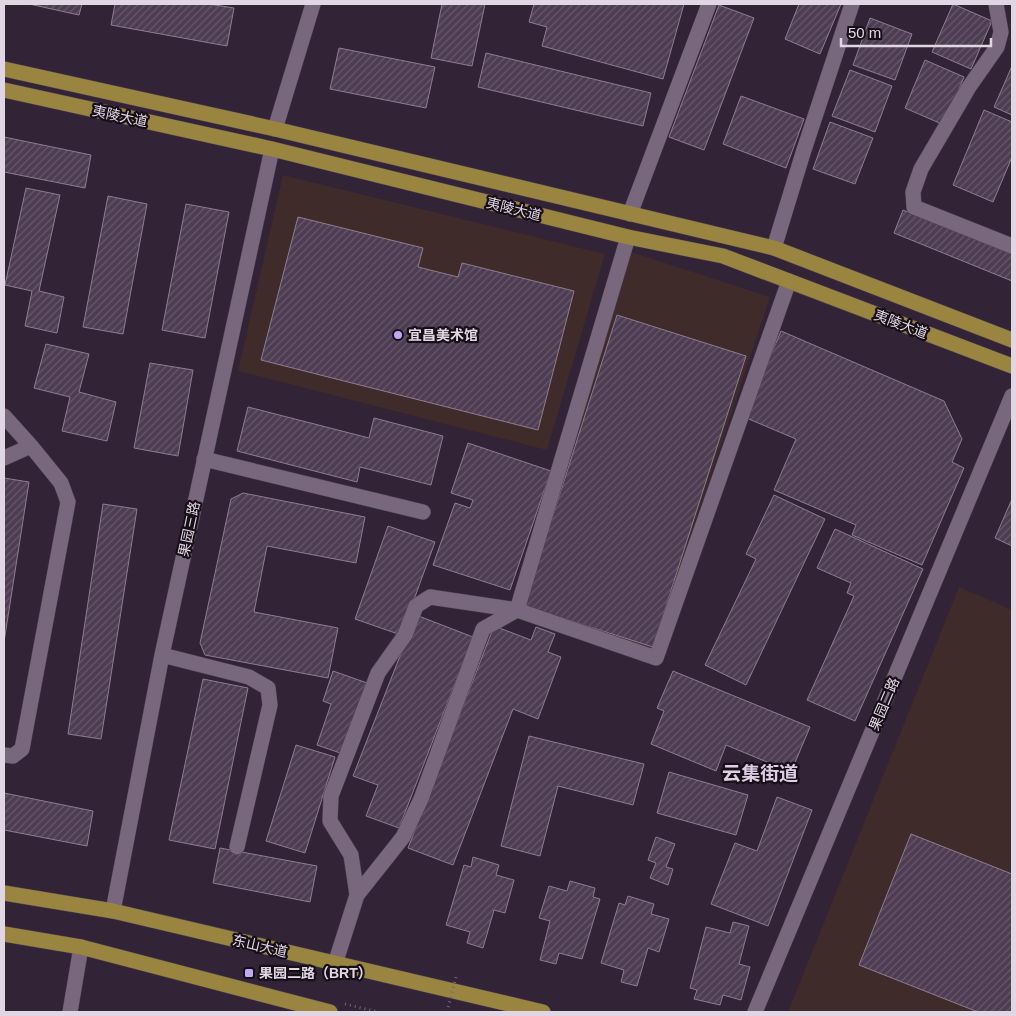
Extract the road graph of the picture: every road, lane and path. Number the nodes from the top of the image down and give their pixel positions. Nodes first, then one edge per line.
1 (313, 4) edge
2 (709, 4) edge
3 (852, 4) edge
4 (996, 4) edge
5 (4, 69) edge
6 (4, 90) edge
7 (275, 129) junction
8 (272, 149) junction
9 (630, 214) junction
10 (628, 237) junction
11 (1012, 246) edge
12 (774, 248) junction
13 (789, 281) junction
14 (1012, 340) edge
15 (1012, 366) edge
16 (1012, 396) edge
17 (4, 416) edge
18 (31, 446) junction
19 (4, 458) edge
20 (204, 459) junction
21 (423, 512) dead end
22 (517, 610) junction
23 (162, 655) junction
24 (4, 755) edge
25 (238, 847) dead end
26 (4, 893) edge
27 (358, 895) junction
28 (113, 911) junction
29 (4, 934) edge
30 (81, 948) junction
31 (335, 964) junction
32 (456, 977) dead end
33 (370, 1010) dead end
34 (70, 1012) edge
35 (330, 1012) edge
36 (378, 1012) edge
37 (448, 1012) edge
38 (543, 1012) edge
39 (755, 1012) edge

1 - 7 street
2 - 9 street
3 - 12 street
4 - 11 street
5 - 7 main road, 夷陵大道
6 - 8 main road, 夷陵大道
7 - 9 main road, 夷陵大道
8 - 10 main road, 夷陵大道
8 - 20 street, 果园三路
9 - 12 main road, 夷陵大道
10 - 13 main road, 夷陵大道
10 - 22 street
12 - 14 main road, 夷陵大道
13 - 15 main road, 夷陵大道
13 - 22 street
16 - 39 street, 果园二路
17 - 18 street
18 - 19 street
18 - 24 street
20 - 21 street
20 - 23 street, 果园三路
22 - 27 street
22 - 27 street
23 - 25 street
23 - 28 street, 果园三路
26 - 28 main road, 东山大道
27 - 31 street
28 - 31 main road, 东山大道
29 - 30 main road
30 - 34 street
30 - 35 main road
31 - 38 main road, 东山大道
32 - 37 path, bridge
33 - 36 path

